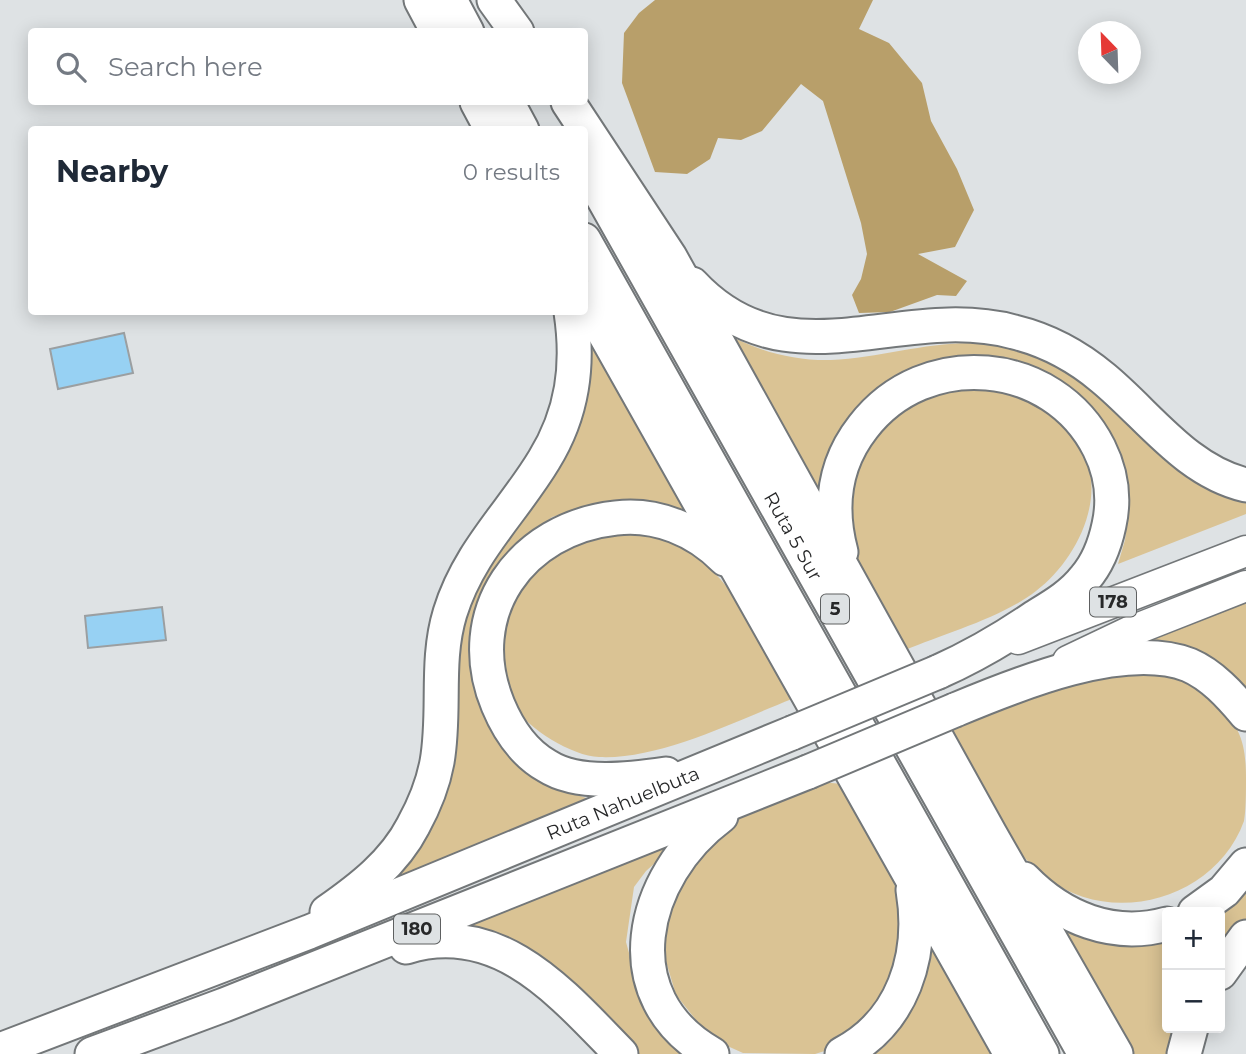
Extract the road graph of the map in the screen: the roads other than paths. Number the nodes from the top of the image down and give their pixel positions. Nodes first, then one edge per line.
1 (421, 0) edge
2 (450, 0) edge
3 (493, 0) edge
4 (437, 28) edge
5 (465, 28) edge
6 (508, 28) edge
7 (514, 28) edge
8 (479, 105) edge
9 (509, 105) edge
10 (551, 105) edge
11 (570, 105) edge
12 (490, 126) edge
13 (520, 126) edge
14 (563, 126) edge
15 (584, 126) edge
16 (588, 132) edge
17 (588, 171) edge
18 (588, 247) edge
19 (670, 257) junction
20 (588, 304) edge
21 (571, 315) edge
22 (1246, 485) edge
23 (1246, 551) edge
24 (741, 574) junction
25 (1246, 586) edge
26 (856, 594) junction
27 (980, 653) junction
28 (1010, 687) junction
29 (1246, 714) edge
30 (792, 733) joint
31 (700, 770) junction
32 (808, 772) joint
33 (741, 800) junction
34 (990, 834) junction
35 (1246, 865) edge
36 (908, 871) junction
37 (1202, 907) edge
38 (1162, 925) edge
39 (1246, 937) edge
40 (274, 945) junction
41 (1223, 970) edge
42 (224, 1005) junction
43 (1190, 1033) edge
44 (0, 1050) edge
45 (92, 1054) edge
46 (621, 1054) edge
47 (712, 1054) edge
48 (842, 1054) edge
49 (1011, 1054) edge
50 (1042, 1054) edge
51 (1085, 1054) edge
52 (1116, 1054) edge
53 (1184, 1054) edge

1 - 4 highway
2 - 5 highway
3 - 6 highway
3 - 7 highway
8 - 12 highway
9 - 13 highway
10 - 14 highway
11 - 15 highway
16 - 19 highway
17 - 51 highway, Ruta 5 Sur / 5
18 - 50 highway, Ruta 5 Sur / 5
19 - 22 highway
19 - 26 highway
20 - 24 highway
21 - 40 highway
23 - 27 main road, Ruta Nahuelbuta / 178
24 - 31 highway
24 - 36 highway
25 - 28 main road, Ruta Nahuelbuta / 178
26 - 27 highway
26 - 34 highway
27 - 30 highway, Ruta Nahuelbuta / 178, bridge
28 - 29 highway
28 - 32 highway, Ruta Nahuelbuta / 178, bridge
30 - 31 highway, Ruta Nahuelbuta / 180
31 - 40 highway, Ruta Nahuelbuta / 180
32 - 33 highway, Ruta Nahuelbuta / 180
33 - 42 highway, Ruta Nahuelbuta / 180
33 - 47 highway
34 - 38 highway
34 - 52 highway
35 - 37 highway
36 - 48 highway
36 - 49 highway
39 - 41 highway
40 - 44 highway, Ruta Nahuelbuta / 180
42 - 45 highway, Ruta Nahuelbuta / 180
42 - 46 highway
43 - 53 highway

